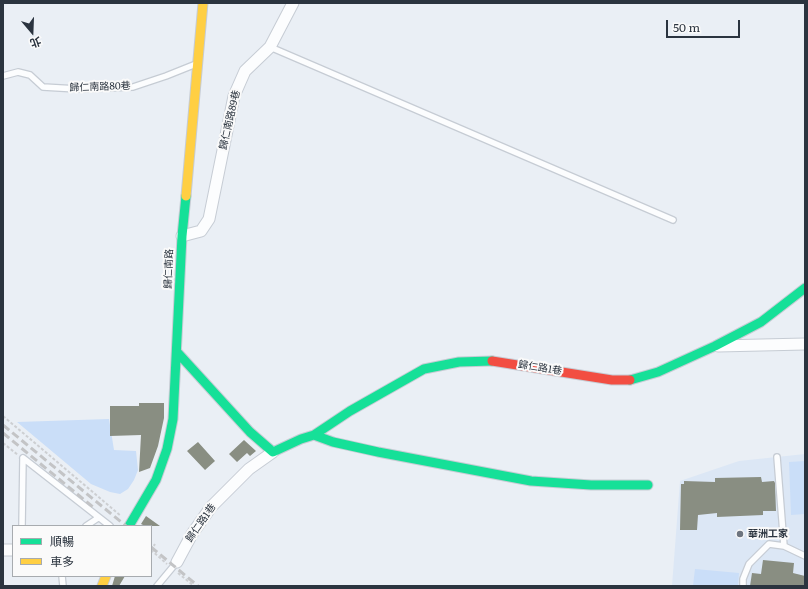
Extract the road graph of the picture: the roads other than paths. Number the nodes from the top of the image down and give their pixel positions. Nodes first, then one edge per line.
1 (204, 3) edge
2 (293, 3) edge
3 (270, 47) junction
4 (198, 63) junction
5 (3, 76) edge
6 (673, 220) dead end
7 (182, 236) junction
8 (805, 288) edge
9 (805, 344) edge
10 (715, 346) junction
11 (177, 352) junction
12 (314, 435) junction
13 (273, 452) junction
14 (777, 457) dead end
15 (648, 484) dead end
16 (98, 518) junction
17 (22, 525) edge
18 (88, 525) edge
19 (108, 525) edge
20 (130, 525) edge
21 (784, 546) junction
22 (805, 556) edge
23 (177, 562) joint
24 (157, 586) edge
25 (742, 586) edge

1 - 4 street, 歸仁南路
2 - 3 street, 歸仁南路89巷
3 - 6 lane
3 - 7 street, 歸仁南路89巷
4 - 5 lane, 歸仁南路80巷
4 - 7 street, 歸仁南路
7 - 11 street, 歸仁南路
8 - 10 street, 歸仁路1巷
9 - 10 street
10 - 12 street, 歸仁路1巷
11 - 13 street
11 - 20 street, 歸仁南路
12 - 13 street, 歸仁路1巷
12 - 15 street
13 - 23 street, 歸仁路1巷
14 - 21 lane
16 - 17 lane
16 - 18 lane
16 - 19 lane
21 - 22 lane
21 - 25 lane
23 - 24 lane, 歸仁路1巷

